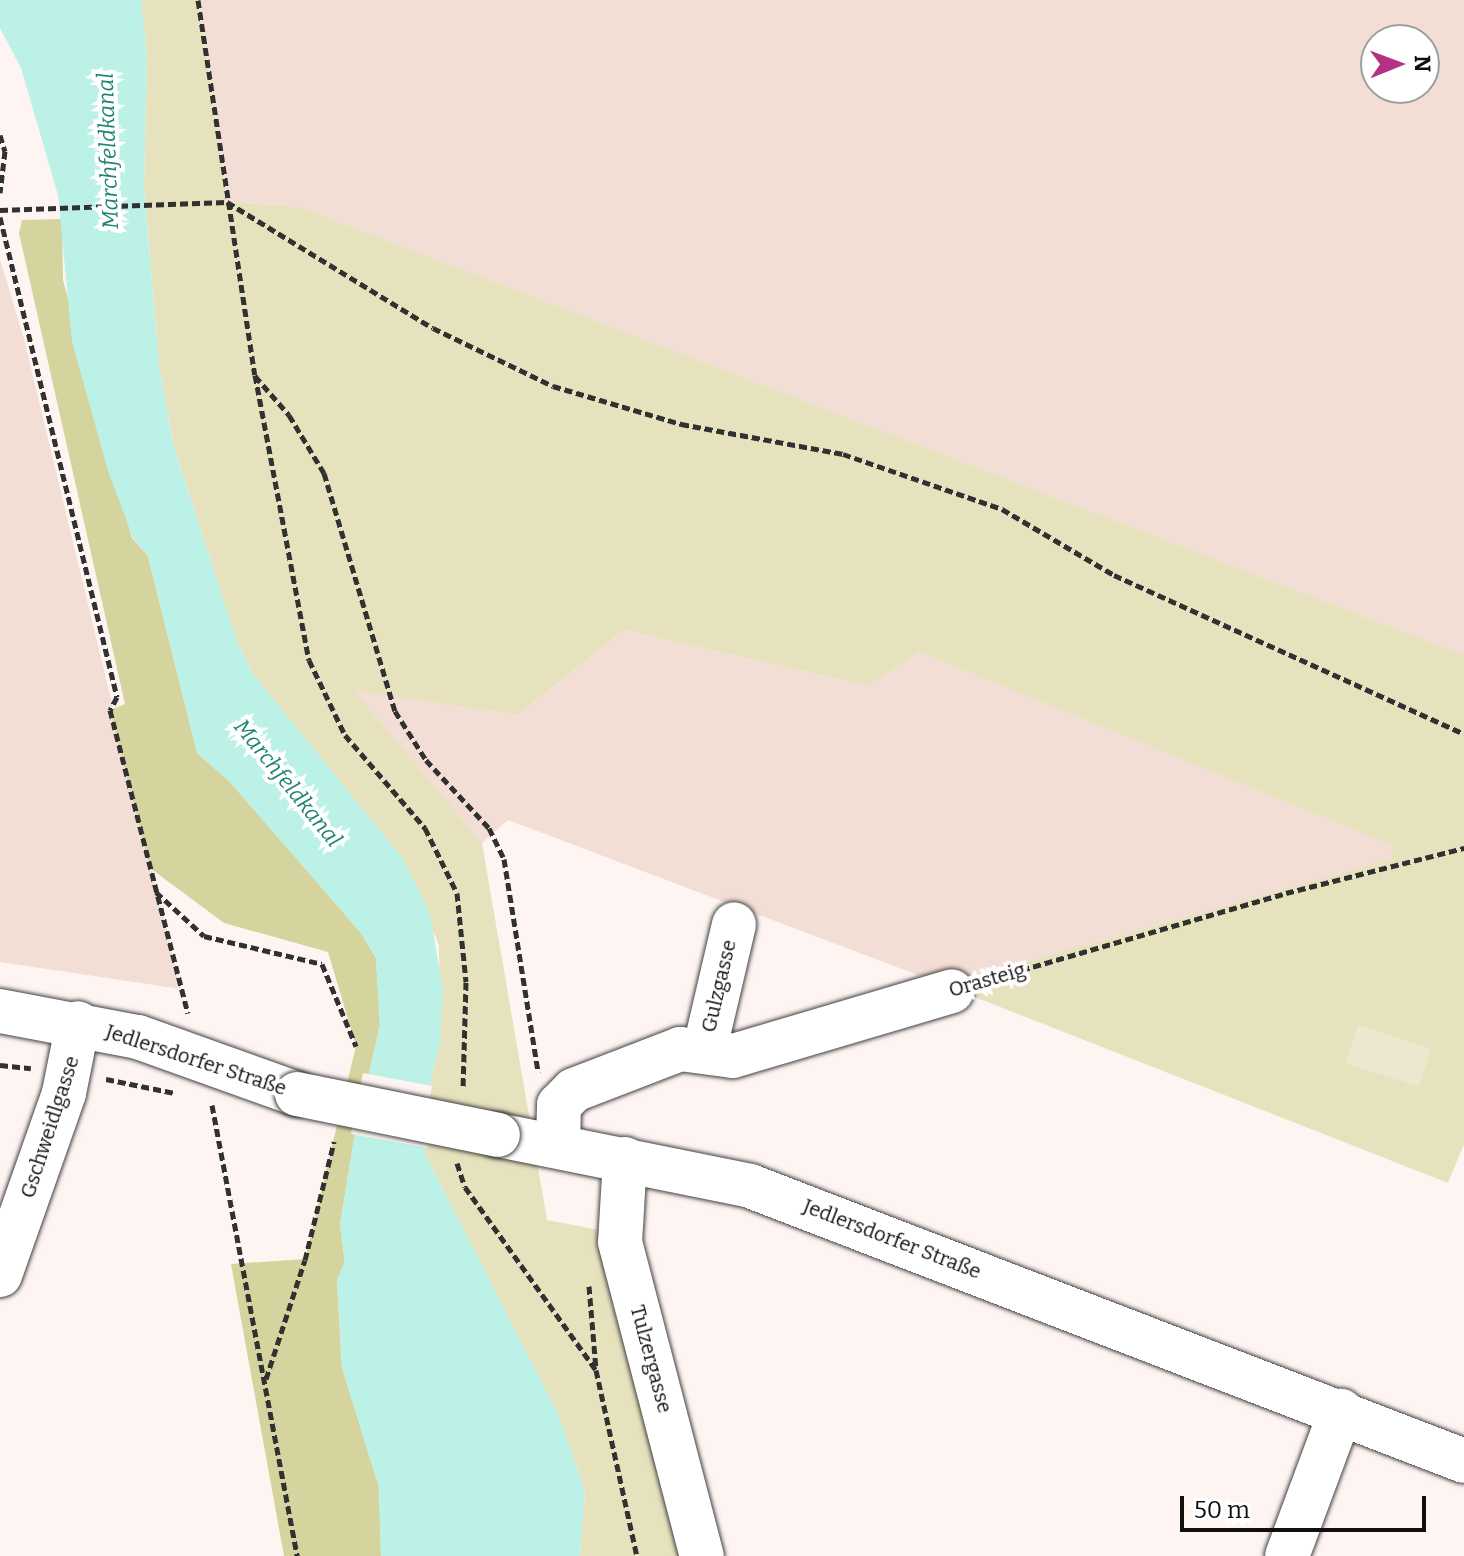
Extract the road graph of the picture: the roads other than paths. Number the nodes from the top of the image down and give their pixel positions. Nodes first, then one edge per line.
1 (734, 924) dead end
2 (952, 991) road end
3 (0, 1011) edge
4 (0, 1036) edge
5 (76, 1038) junction
6 (705, 1048) junction
7 (558, 1126) junction
8 (625, 1159) junction
9 (0, 1275) edge
10 (1341, 1411) junction
11 (1464, 1461) edge
12 (702, 1556) edge
13 (1287, 1556) edge

1 - 6 street, Gulzgasse
2 - 6 street, Orasteig
3 - 5 street, Jedlersdorfer Straße
4 - 5 street, Jedlersdorfer Straße
5 - 7 street, Jedlersdorfer Straße, bridge
5 - 9 street, Gschweidlgasse
6 - 7 street, Orasteig
7 - 8 street, Jedlersdorfer Straße
8 - 10 street, Jedlersdorfer Straße
8 - 12 street, Tulzergasse
10 - 11 street, Jedlersdorfer Straße
10 - 13 street

